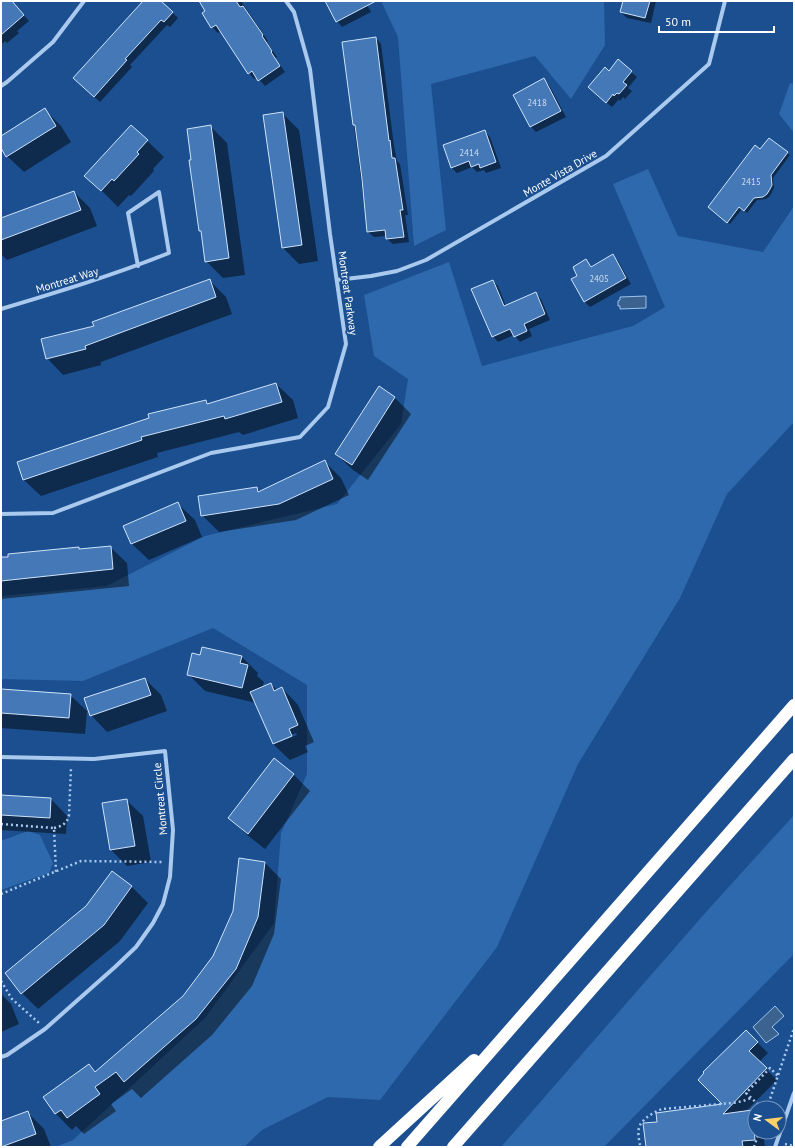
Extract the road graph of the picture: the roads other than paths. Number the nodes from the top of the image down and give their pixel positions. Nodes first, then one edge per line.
1 (84, 1) edge
2 (286, 1) edge
3 (725, 1) edge
4 (1, 86) edge
5 (138, 266) junction
6 (337, 280) junction
7 (1, 309) edge
8 (1, 514) edge
9 (794, 705) edge
10 (1, 757) edge
11 (794, 759) edge
12 (521, 1017) junction
13 (1, 1057) edge
14 (794, 1093) edge
15 (379, 1147) edge
16 (407, 1147) edge
17 (453, 1147) edge
18 (775, 1147) edge

1 - 4 street
2 - 6 street, Montreat Parkway
3 - 6 street, Monte Vista Drive
5 - 5 street, Montreat Way
5 - 7 street, Montreat Way
6 - 8 street, Montreat Parkway
9 - 12 highway
10 - 13 street, Montreat Circle
11 - 17 highway
12 - 15 highway
12 - 16 highway
14 - 18 street

